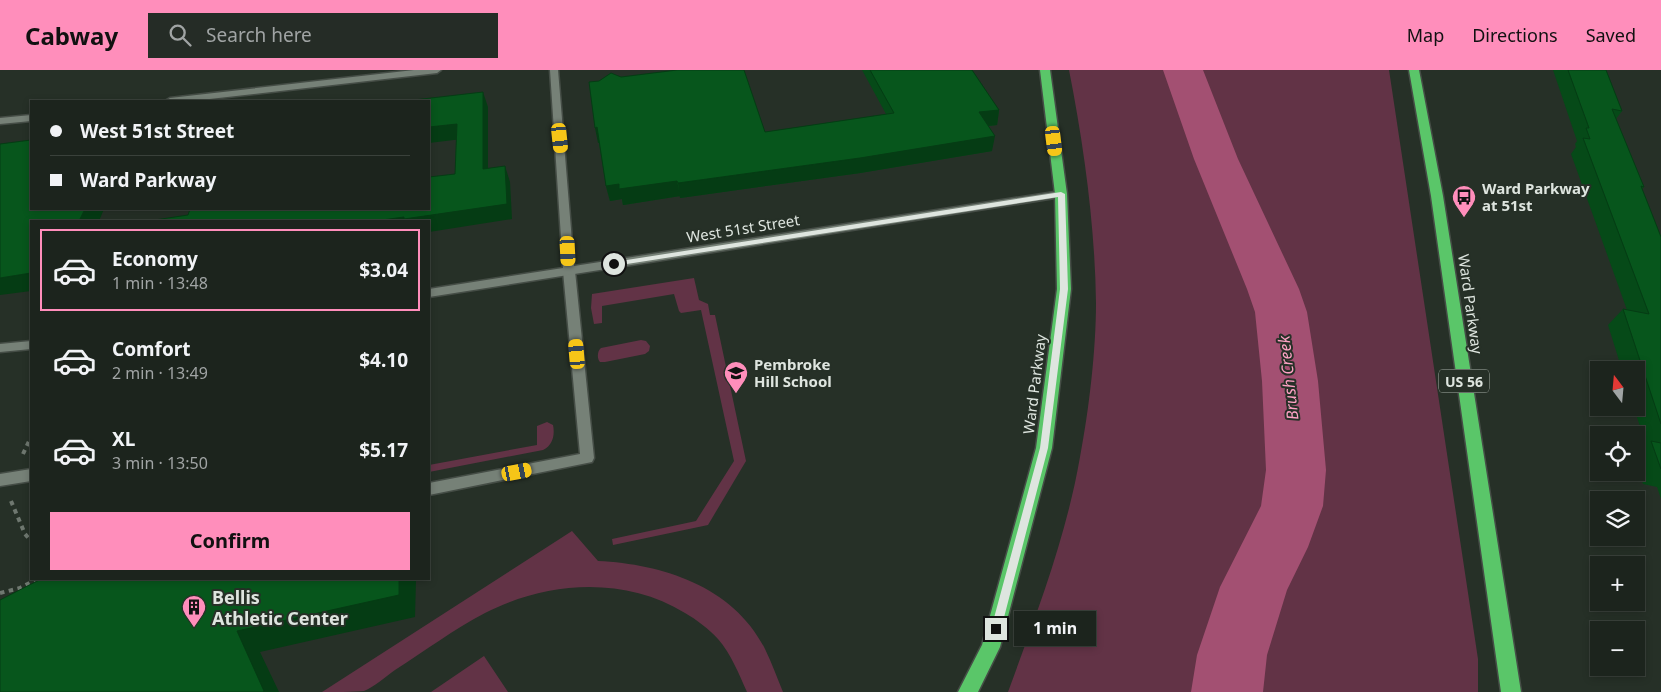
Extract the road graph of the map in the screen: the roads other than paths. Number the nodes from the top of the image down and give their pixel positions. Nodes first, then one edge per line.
1 (437, 70) edge
2 (554, 70) edge
3 (1045, 70) edge
4 (1414, 70) edge
5 (179, 100) edge
6 (30, 118) edge
7 (0, 121) edge
8 (1061, 194) junction
9 (569, 271) junction
10 (430, 293) edge
11 (30, 346) edge
12 (0, 348) edge
13 (30, 474) edge
14 (0, 480) edge
15 (430, 489) edge
16 (1512, 689) edge
17 (968, 692) edge

1 - 5 street
2 - 9 street
3 - 8 highway, Ward Parkway
4 - 16 highway, Ward Parkway / US 56
6 - 7 street
8 - 9 street, West 51st Street
8 - 17 highway, Ward Parkway
9 - 10 street, West 51st Street
9 - 15 street
11 - 12 street
13 - 14 street

